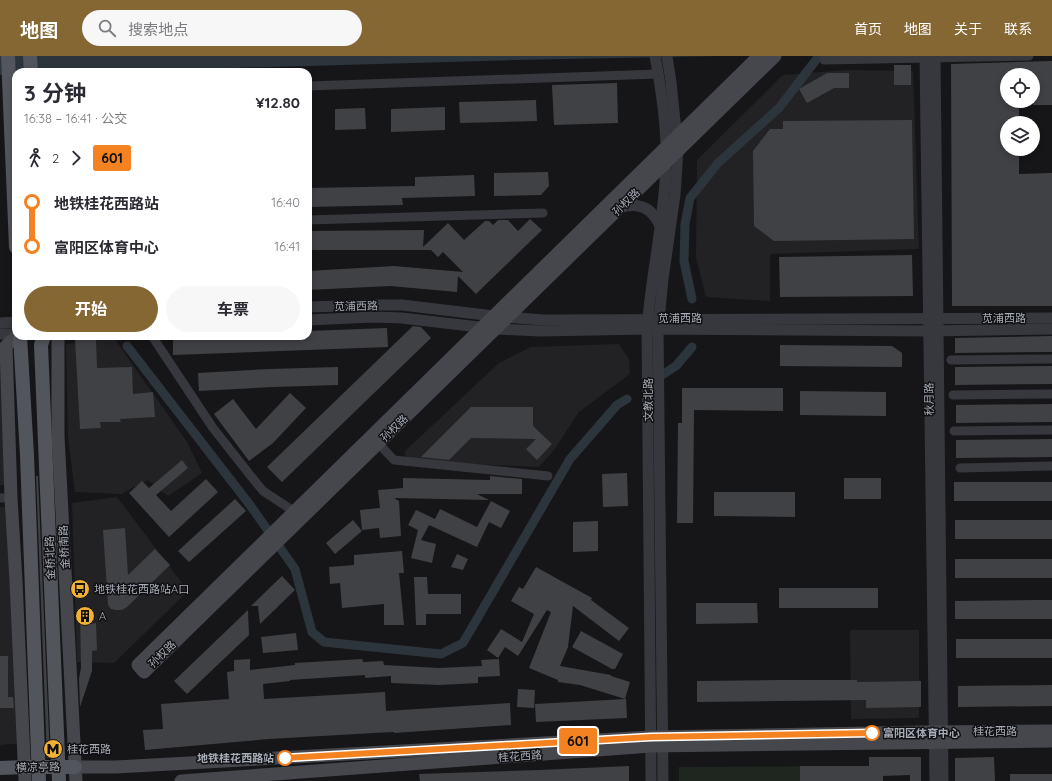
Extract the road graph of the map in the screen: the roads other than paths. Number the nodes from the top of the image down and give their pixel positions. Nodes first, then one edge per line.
1 (8, 56) edge
2 (30, 56) edge
3 (1029, 56) edge
4 (930, 57) edge
5 (757, 58) edge
6 (774, 58) edge
7 (824, 60) dead end
8 (668, 61) edge
9 (657, 65) edge
10 (30, 68) edge
11 (312, 86) edge
12 (5, 100) edge
13 (678, 136) junction
14 (672, 149) junction
15 (666, 161) junction
16 (12, 194) edge
17 (619, 208) junction
18 (543, 213) dead end
19 (312, 220) edge
20 (660, 226) junction
21 (312, 307) edge
22 (508, 317) junction
23 (933, 318) junction
24 (1052, 318) edge
25 (312, 320) edge
26 (0, 322) edge
27 (12, 322) edge
28 (495, 322) junction
29 (653, 324) junction
30 (482, 327) junction
31 (1052, 329) edge
32 (933, 331) junction
33 (0, 334) edge
34 (12, 335) edge
35 (13, 340) edge
36 (18, 340) edge
37 (43, 340) edge
38 (58, 340) edge
39 (155, 340) edge
40 (1052, 359) edge
41 (951, 360) dead end
42 (1052, 394) edge
43 (953, 395) dead end
44 (1052, 430) edge
45 (954, 431) dead end
46 (58, 436) junction
47 (378, 443) junction
48 (46, 462) junction
49 (1052, 466) edge
50 (960, 468) dead end
51 (548, 476) dead end
52 (5, 498) edge
53 (291, 519) junction
54 (266, 546) junction
55 (1052, 731) edge
56 (938, 737) junction
57 (657, 741) junction
58 (1052, 741) edge
59 (32, 767) junction
60 (59, 767) junction
61 (0, 768) edge
62 (76, 774) edge
63 (295, 776) edge
64 (25, 781) edge
65 (39, 781) edge
66 (59, 781) edge
67 (181, 781) edge
68 (651, 781) edge
69 (663, 781) edge
70 (934, 781) edge
71 (943, 781) edge

1 - 12 main road
2 - 10 main road
3 - 4 street
4 - 7 street
4 - 23 street, 秋月路
5 - 13 main road, 孙权路
6 - 14 main road, 孙权路
8 - 13 street
9 - 11 street
9 - 14 street, 文教北路
12 - 16 main road
13 - 14 main road, 孙权路
14 - 15 main road, 孙权路
14 - 28 main road, 孙权路
14 - 29 street, 文教北路
15 - 17 main road, 孙权路
15 - 20 street, 文教北路
17 - 20 street
17 - 22 main road, 孙权路
18 - 19 street
20 - 29 street, 文教北路
21 - 28 street, 苋浦西路
22 - 28 main road, 孙权路
22 - 29 street, 苋浦西路
23 - 24 street, 苋浦西路
23 - 29 street, 苋浦西路
23 - 32 street, 秋月路
25 - 30 street, 苋浦西路
26 - 27 street
28 - 29 street, 苋浦西路
28 - 30 main road, 孙权路
28 - 47 main road, 孙权路
29 - 32 street, 苋浦西路
29 - 57 street, 文教北路
30 - 53 main road, 孙权路
31 - 32 street, 苋浦西路
32 - 56 street, 秋月路
33 - 34 street
35 - 52 main road, 金桥北路
36 - 59 main road, 金桥北路
37 - 48 main road, 金桥北路
38 - 46 main road, 金桥南路
39 - 53 street
40 - 41 street
42 - 43 street
44 - 45 street
46 - 48 main road
46 - 62 main road, 金桥南路
47 - 51 street
47 - 53 main road, 孙权路
48 - 60 main road, 金桥北路
49 - 50 street
52 - 59 main road, 金桥北路
53 - 54 main road, 孙权路
54 - 54 main road, 孙权路
55 - 56 main road, 桂花西路
56 - 57 main road, 桂花西路
56 - 58 main road, 桂花西路
56 - 70 street
56 - 71 street
57 - 62 main road, 桂花西路
57 - 63 main road, 桂花西路
57 - 68 street
57 - 69 street
59 - 60 main road, 横凉亭路
59 - 61 main road, 横凉亭路
59 - 64 main road
59 - 65 main road, 金桥北路
60 - 62 main road, 横凉亭路
60 - 66 main road, 金桥北路
63 - 67 main road, 桂花西路

